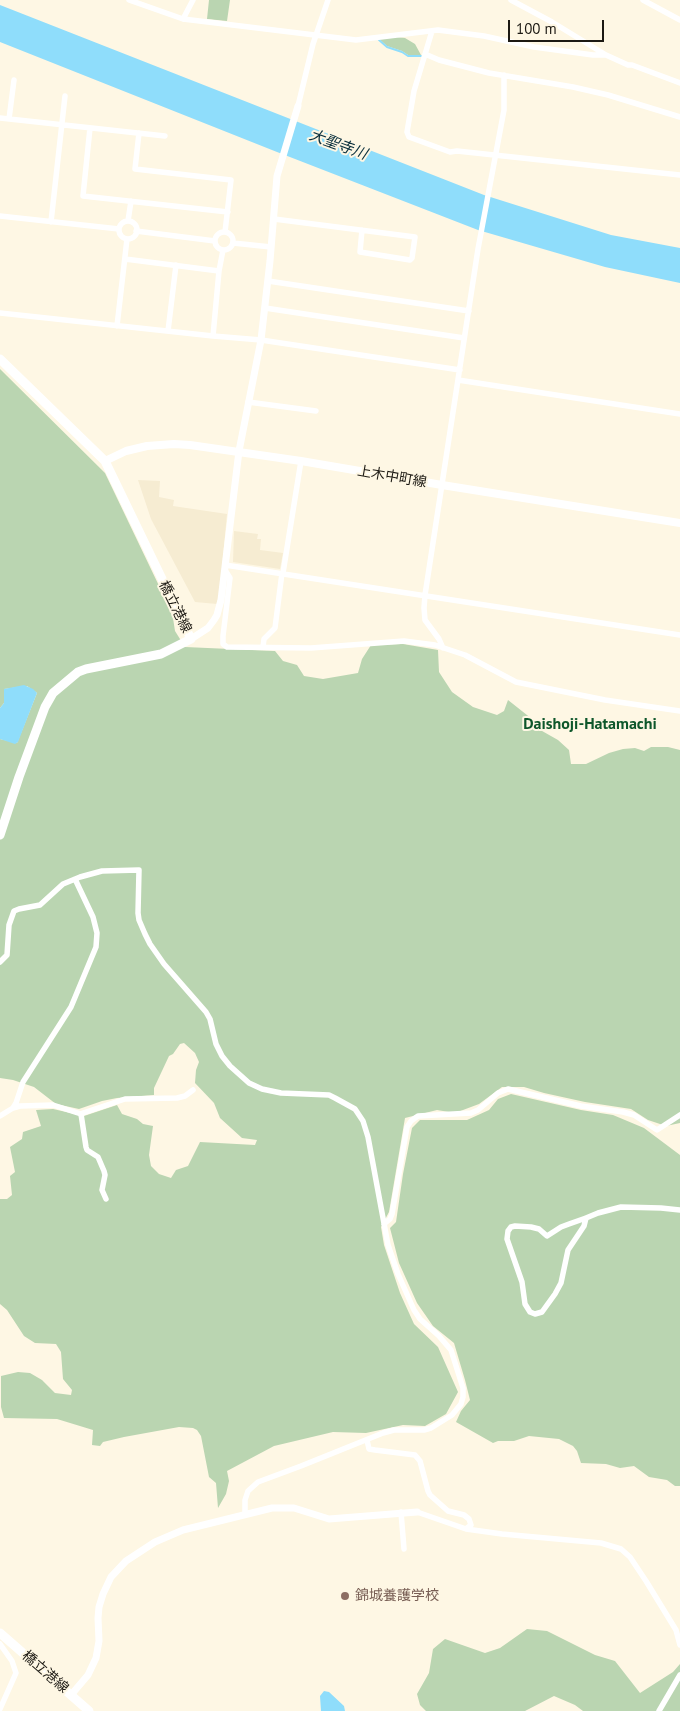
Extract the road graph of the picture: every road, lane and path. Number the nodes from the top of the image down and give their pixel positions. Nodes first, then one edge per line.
1 (129, 0) edge
2 (193, 0) edge
3 (327, 0) edge
4 (512, 0) edge
5 (643, 0) edge
6 (183, 18) junction
7 (680, 20) edge
8 (432, 31) junction
9 (317, 34) junction
10 (425, 54) junction
11 (606, 54) junction
12 (504, 75) junction
13 (14, 80) dead end
14 (680, 83) edge
15 (65, 96) dead end
16 (298, 106) joint
17 (680, 117) edge
18 (0, 118) edge
19 (9, 119) junction
20 (62, 124) junction
21 (90, 128) junction
22 (139, 133) junction
23 (165, 136) dead end
24 (496, 155) junction
25 (680, 175) edge
26 (131, 201) junction
27 (228, 212) junction
28 (0, 216) edge
29 (274, 219) junction
30 (128, 221) junction
31 (51, 222) junction
32 (119, 230) junction
33 (362, 230) junction
34 (136, 231) junction
35 (225, 232) junction
36 (127, 239) junction
37 (215, 241) junction
38 (233, 243) junction
39 (271, 247) junction
40 (223, 250) junction
41 (125, 259) junction
42 (176, 265) junction
43 (219, 270) junction
44 (268, 281) junction
45 (265, 308) junction
46 (469, 311) junction
47 (0, 312) edge
48 (117, 326) junction
49 (168, 331) junction
50 (213, 336) junction
51 (464, 338) junction
52 (261, 340) junction
53 (0, 359) edge
54 (460, 370) junction
55 (458, 380) junction
56 (248, 402) junction
57 (316, 411) dead end
58 (680, 414) edge
59 (239, 451) junction
60 (105, 461) junction
61 (301, 461) junction
62 (442, 485) junction
63 (680, 523) edge
64 (225, 567) junction
65 (283, 573) junction
66 (425, 595) junction
67 (680, 635) edge
68 (191, 639) junction
69 (262, 647) junction
70 (443, 648) junction
71 (680, 711) edge
72 (0, 835) edge
73 (75, 879) junction
74 (0, 962) edge
75 (193, 1090) dead end
76 (13, 1108) junction
77 (80, 1114) junction
78 (0, 1116) edge
79 (680, 1116) edge
80 (106, 1198) dead end
81 (680, 1210) edge
82 (586, 1218) junction
83 (384, 1224) junction
84 (367, 1440) junction
85 (401, 1512) junction
86 (417, 1512) joint
87 (245, 1514) junction
88 (466, 1528) junction
89 (404, 1549) dead end
90 (0, 1633) edge
91 (0, 1644) edge
92 (680, 1645) edge
93 (680, 1675) edge
94 (71, 1695) junction
95 (0, 1709) edge
96 (89, 1711) edge
97 (659, 1711) edge

1 - 6 street
2 - 6 street
3 - 9 street
4 - 11 street
5 - 7 street
6 - 9 street
8 - 9 street
8 - 10 street
8 - 11 street
9 - 16 street
10 - 12 street
10 - 24 street
11 - 14 street
12 - 17 street
12 - 24 street
13 - 19 street
15 - 20 street
16 - 29 street
18 - 19 street
19 - 20 street
20 - 21 street
20 - 31 street
21 - 22 street
21 - 26 street
22 - 23 street
22 - 27 street
24 - 25 street
24 - 46 street
26 - 27 street
26 - 30 street
27 - 35 street
28 - 31 street
29 - 33 street
29 - 39 street
30 - 32 street
30 - 34 street
31 - 32 street
32 - 36 street
33 - 33 street
34 - 36 street
34 - 37 street
35 - 37 street
35 - 38 street
36 - 41 street
37 - 40 street
38 - 39 street
38 - 40 street
39 - 44 street
40 - 43 street
41 - 42 street
41 - 48 street
42 - 43 street
42 - 49 street
43 - 50 street
44 - 45 street
44 - 46 street
45 - 51 street
45 - 52 street
46 - 51 street
47 - 48 street
48 - 49 street
49 - 50 street
50 - 52 street
51 - 54 street
52 - 54 street
52 - 56 street
53 - 60 main road, 橋立港線
54 - 55 street
55 - 58 street
55 - 62 street
56 - 57 street
56 - 59 street
59 - 60 main road, 上木中町線
59 - 61 main road, 上木中町線
59 - 64 street
60 - 68 main road, 橋立港線
61 - 62 main road, 上木中町線
61 - 65 street
62 - 63 main road, 上木中町線
62 - 66 street
64 - 65 street
64 - 68 street
64 - 69 street
65 - 66 street
65 - 69 street
66 - 67 street
66 - 70 street
68 - 72 main road, 橋立港線
69 - 70 street
70 - 71 street
73 - 74 street
73 - 76 street
73 - 83 street
75 - 77 street
76 - 77 street
76 - 78 street
77 - 80 street
79 - 83 street
81 - 82 street
82 - 82 street
83 - 84 street
84 - 87 street
84 - 88 street
85 - 86 street
85 - 87 street
85 - 89 street
86 - 88 street
87 - 94 street
88 - 92 street
90 - 94 main road, 橋立港線
91 - 95 street
93 - 97 street
94 - 96 main road, 橋立港線

